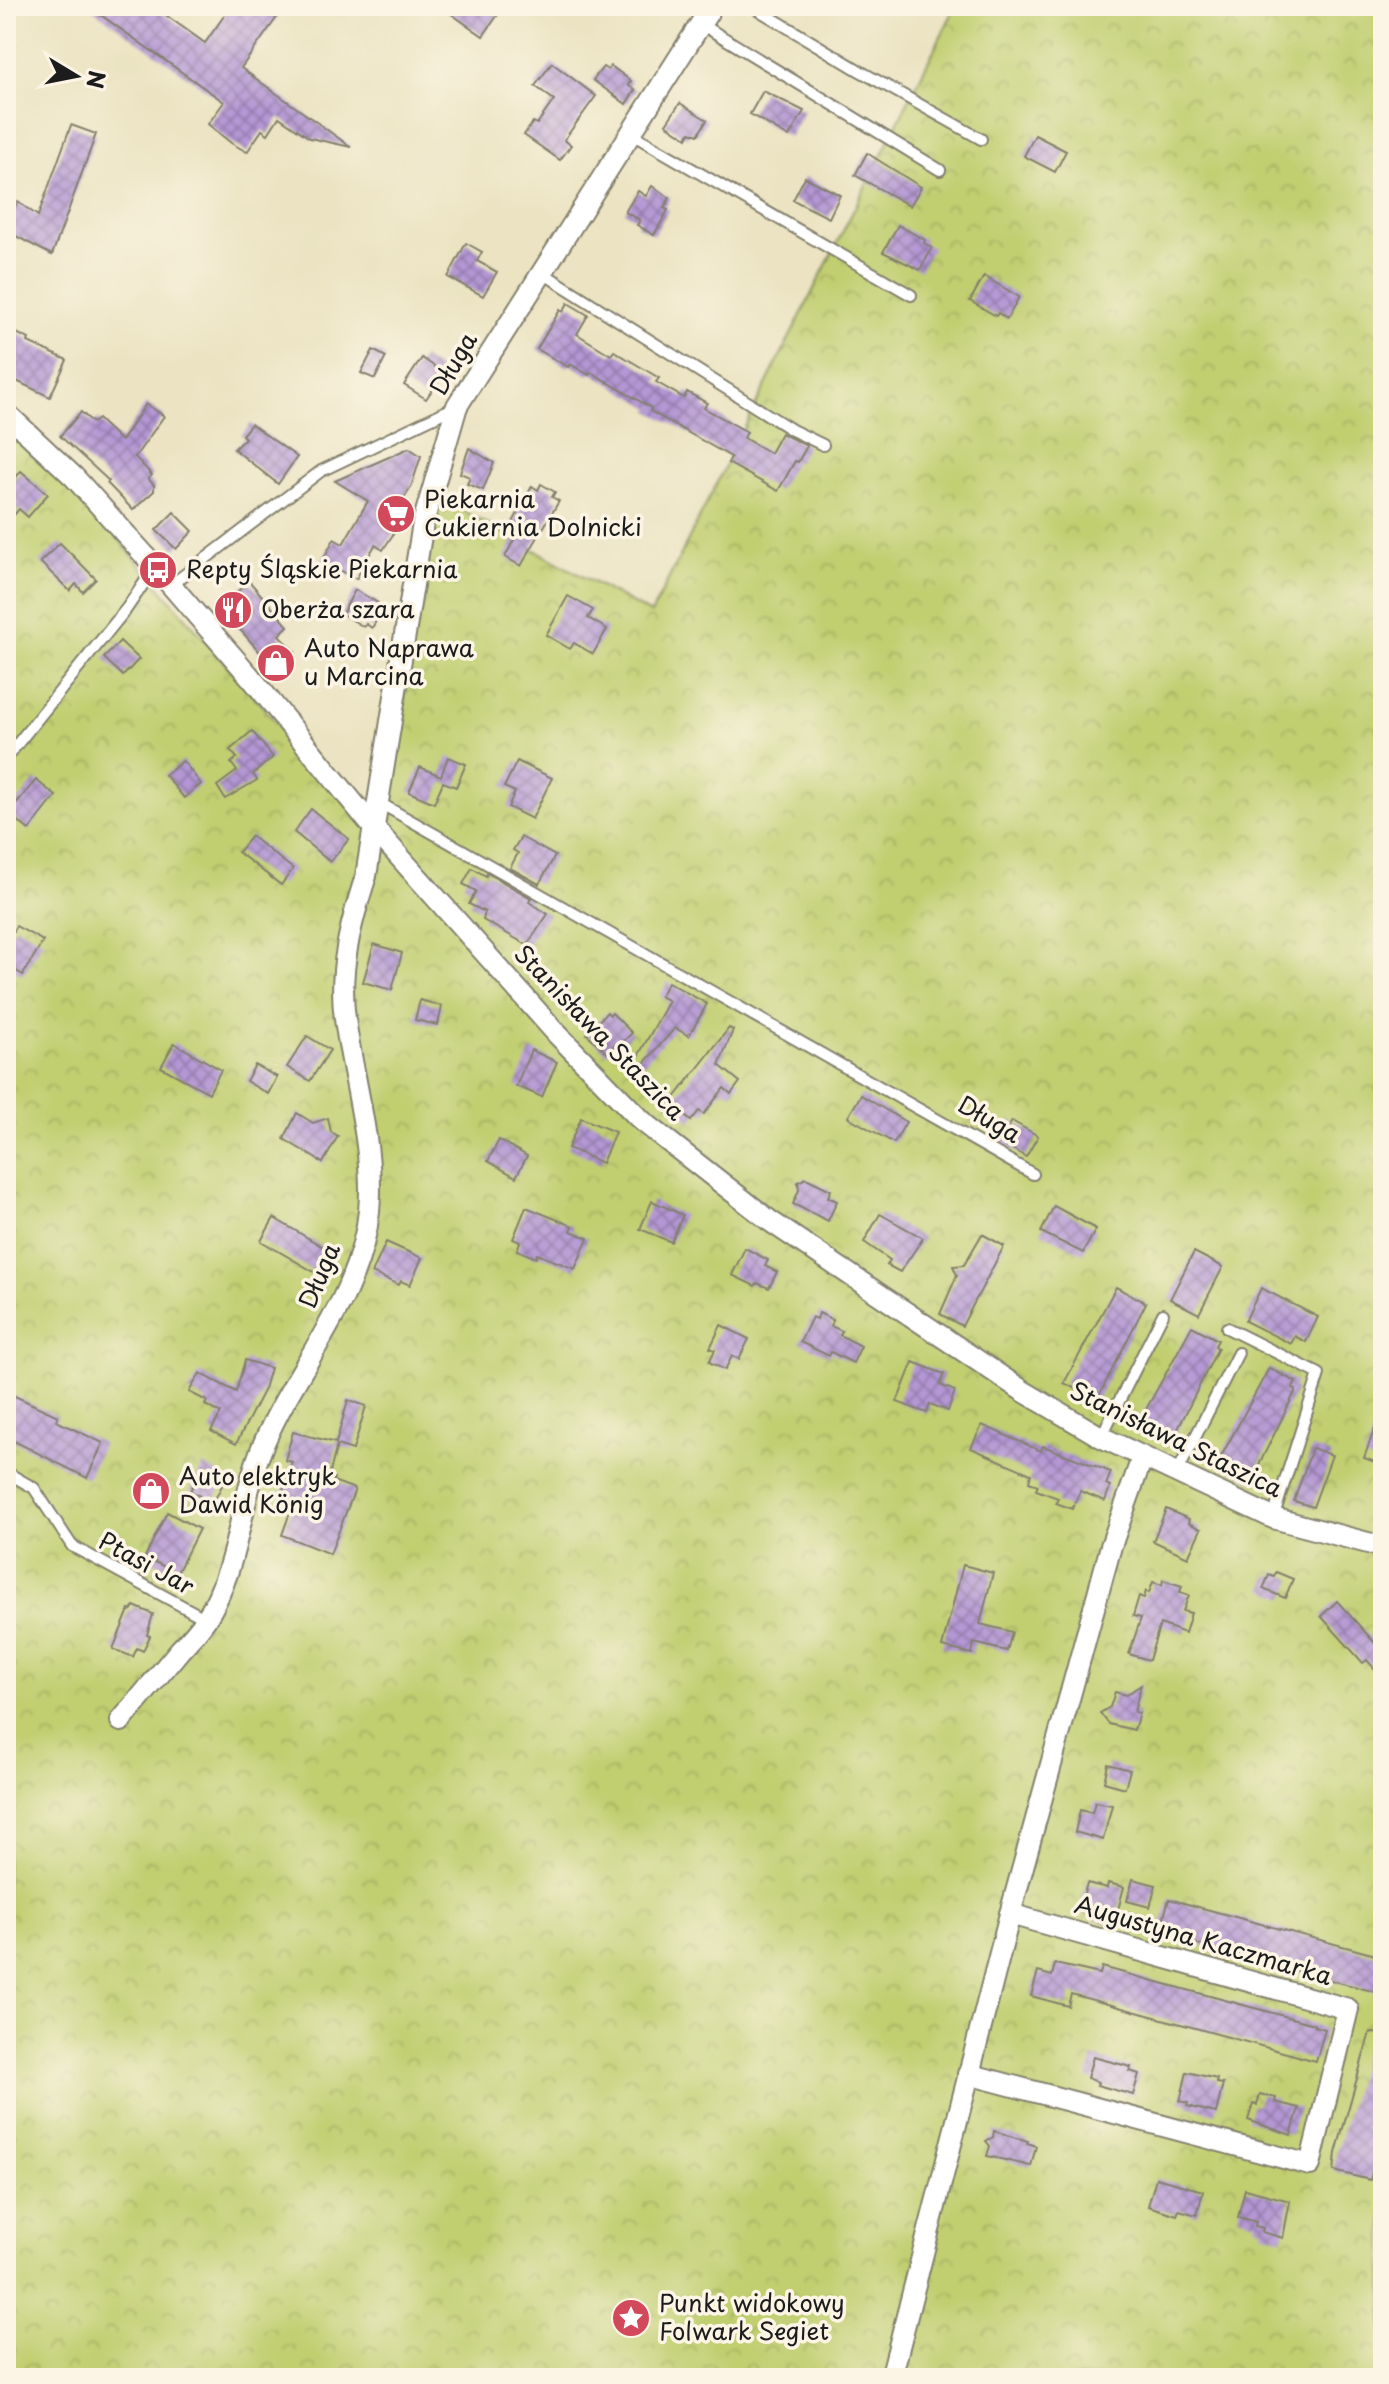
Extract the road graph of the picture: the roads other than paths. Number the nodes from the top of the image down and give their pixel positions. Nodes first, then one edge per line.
1 (712, 6) edge
2 (752, 6) edge
3 (701, 24) junction
4 (630, 133) junction
5 (981, 139) dead end
6 (940, 170) dead end
7 (543, 273) junction
8 (911, 295) dead end
9 (457, 406) junction
10 (6, 413) edge
11 (823, 445) dead end
12 (155, 567) junction
13 (171, 585) junction
14 (6, 758) edge
15 (378, 802) junction
16 (373, 827) junction
17 (1033, 1174) dead end
18 (1163, 1314) dead end
19 (1227, 1328) dead end
20 (1238, 1353) dead end
21 (1101, 1437) junction
22 (1142, 1458) junction
23 (6, 1472) edge
24 (1176, 1475) junction
25 (1273, 1518) junction
26 (1383, 1547) edge
27 (206, 1619) junction
28 (121, 1721) dead end
29 (1010, 1914) junction
30 (968, 2074) junction
31 (891, 2378) edge

1 - 3 street, Długa
2 - 5 lane
3 - 4 street, Długa
3 - 6 lane
4 - 7 street, Długa
4 - 8 lane
7 - 9 street, Długa
7 - 11 lane
9 - 13 lane
9 - 15 street, Długa
10 - 12 street, Stanisława Staszica
12 - 13 street, Stanisława Staszica
12 - 14 lane
13 - 16 street, Stanisława Staszica
15 - 16 street, Długa
15 - 17 lane, Długa
16 - 21 street, Stanisława Staszica
16 - 27 street, Długa
18 - 21 lane
19 - 25 lane
20 - 24 lane
21 - 22 street, Stanisława Staszica
22 - 24 street, Stanisława Staszica
22 - 29 street
23 - 27 lane, Ptasi Jar
24 - 25 street, Stanisława Staszica
25 - 26 street, Stanisława Staszica
27 - 28 street, Długa
29 - 30 street
29 - 30 street, Augustyna Kaczmarka
30 - 31 street

